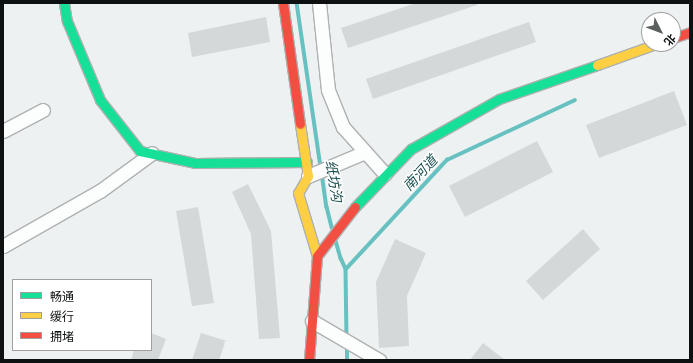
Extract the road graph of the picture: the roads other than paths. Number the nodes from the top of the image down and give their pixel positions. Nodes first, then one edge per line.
1 (64, 3) edge
2 (283, 3) edge
3 (319, 3) edge
4 (641, 49) edge
5 (43, 110) dead end
6 (3, 131) edge
7 (365, 152) junction
8 (152, 153) junction
9 (307, 162) junction
10 (312, 174) junction
11 (385, 174) junction
12 (3, 246) edge
13 (317, 256) junction
14 (312, 321) junction
15 (309, 360) edge
16 (379, 360) edge

1 - 8 street
2 - 9 street
3 - 7 street
4 - 11 street
5 - 6 street
7 - 10 street
7 - 11 street
8 - 9 street
8 - 12 street
9 - 10 street
10 - 13 street
11 - 13 street
13 - 14 street
14 - 15 street
14 - 16 street

